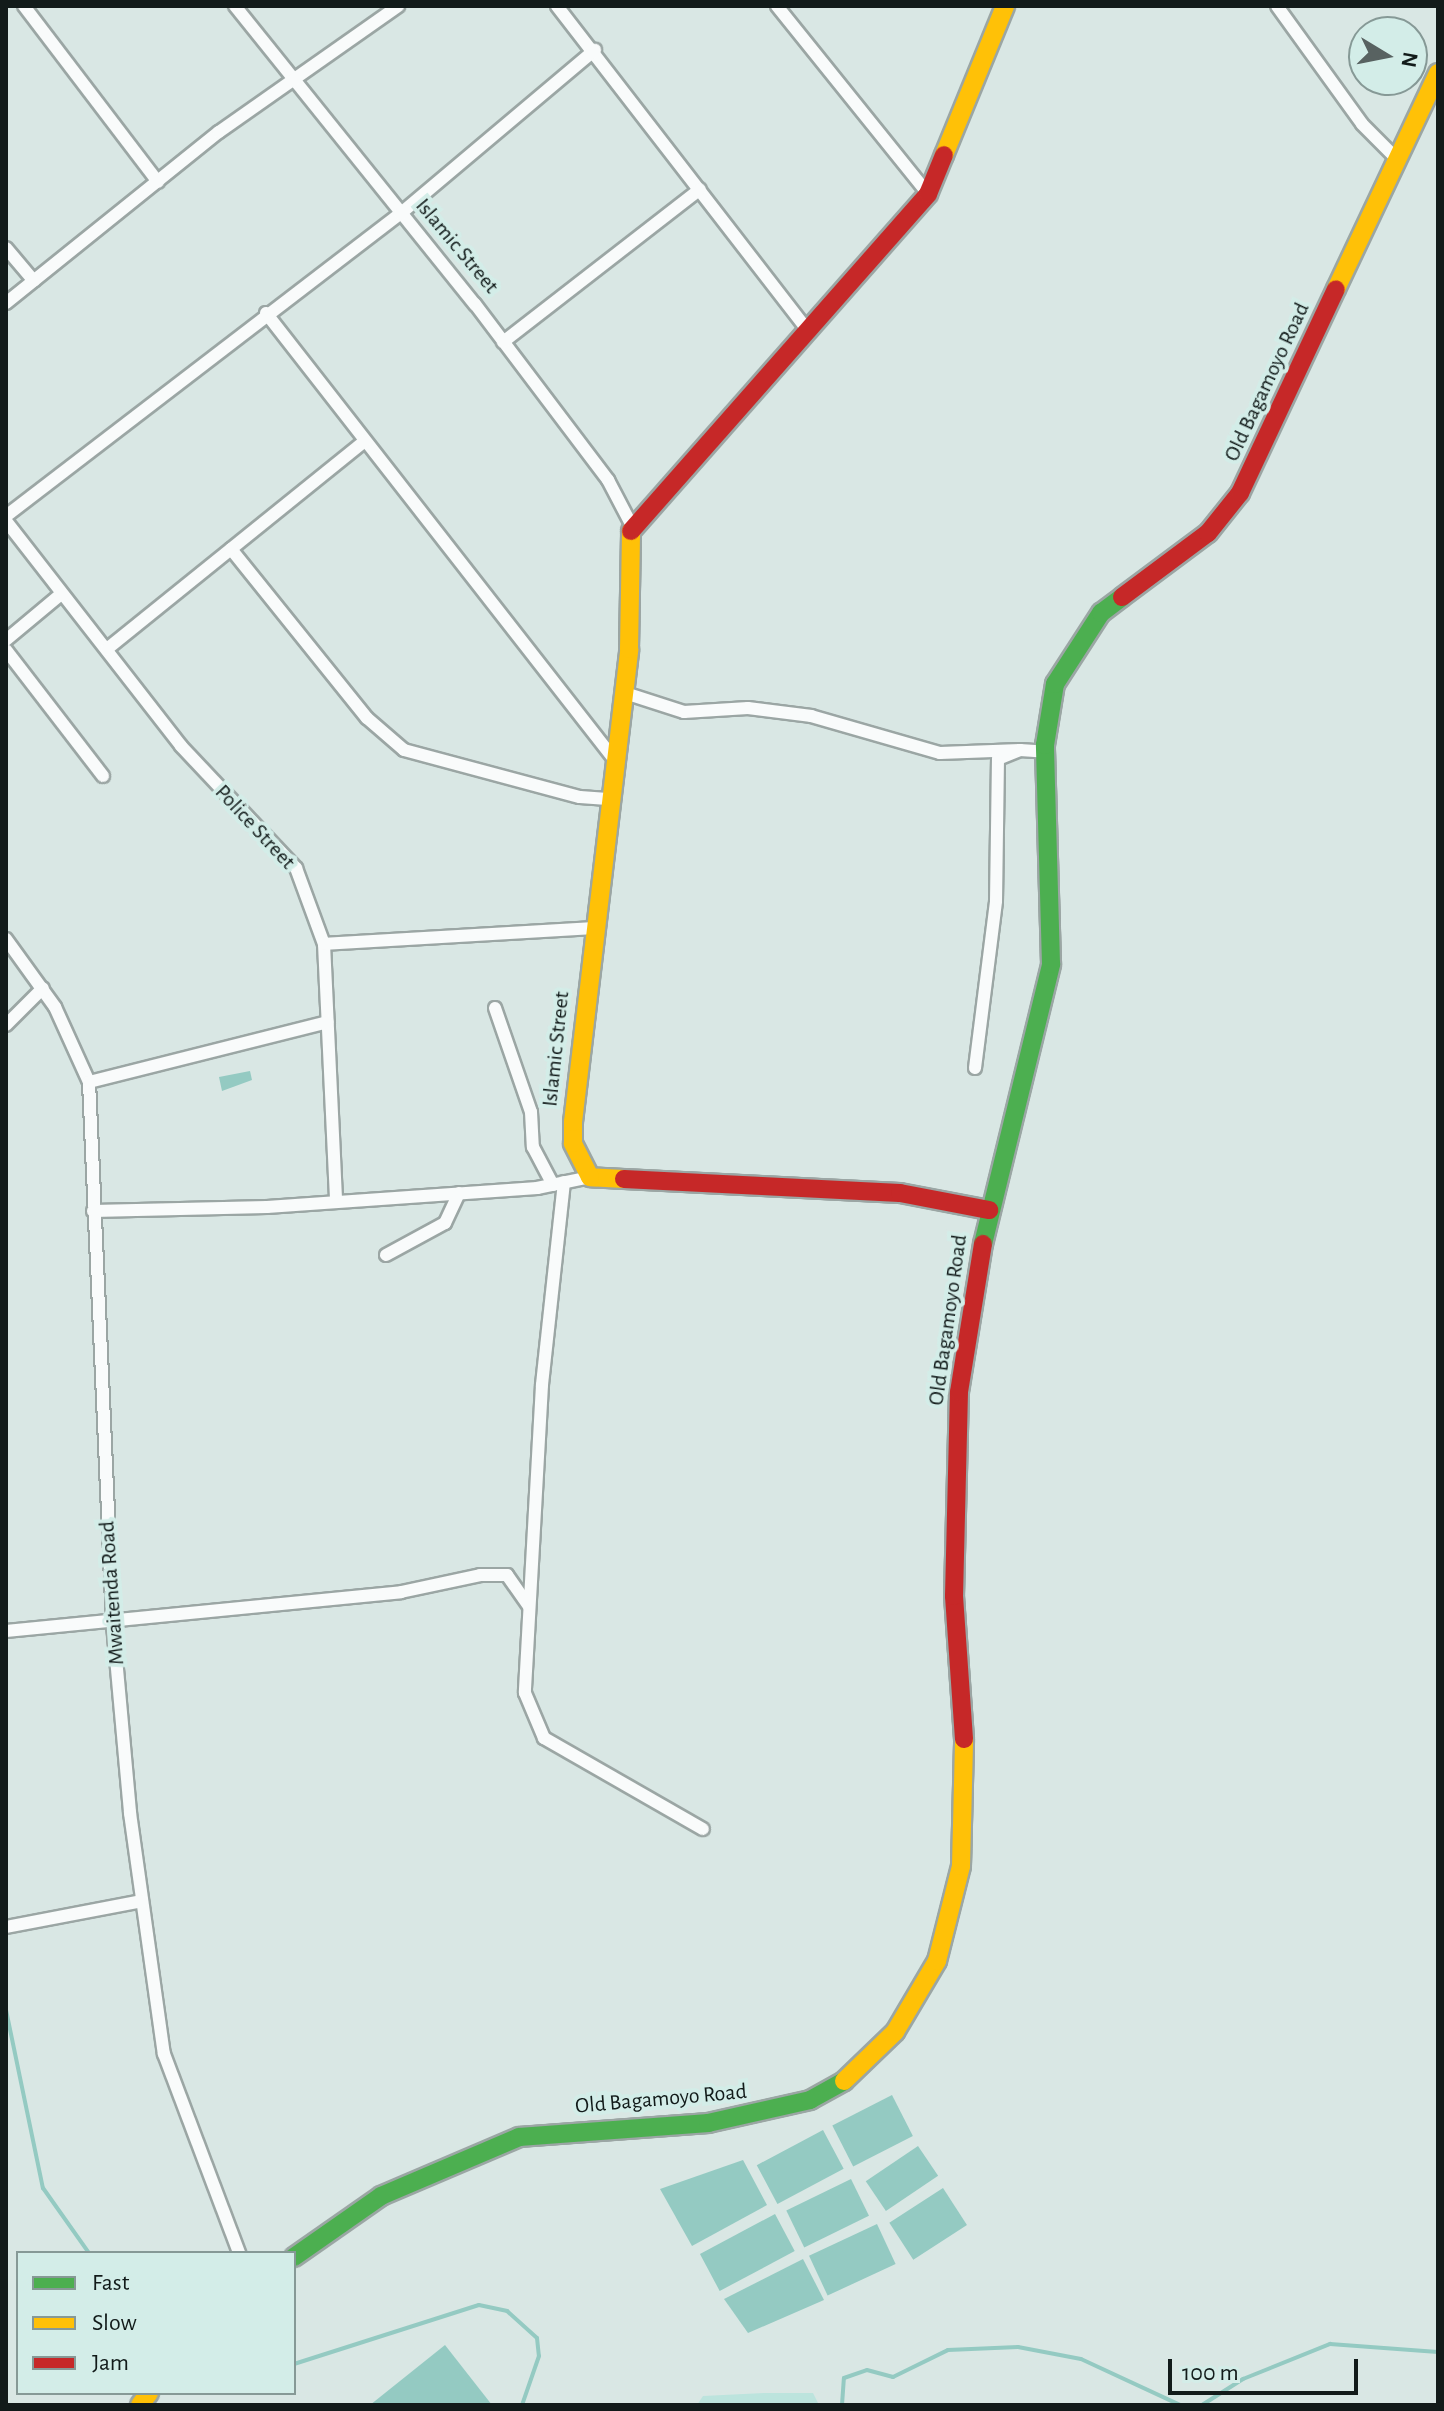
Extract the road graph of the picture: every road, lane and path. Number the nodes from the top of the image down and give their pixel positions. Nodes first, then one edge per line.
1 (24, 6) edge
2 (235, 6) edge
3 (398, 6) edge
4 (557, 6) edge
5 (777, 6) edge
6 (1277, 6) edge
7 (999, 10) edge
8 (595, 50) junction
9 (1438, 73) edge
10 (294, 83) junction
11 (1397, 159) junction
12 (158, 182) junction
13 (700, 189) junction
14 (928, 194) junction
15 (400, 214) junction
16 (6, 248) edge
17 (34, 281) junction
18 (6, 303) edge
19 (266, 313) junction
20 (807, 330) junction
21 (503, 342) junction
22 (365, 441) junction
23 (6, 519) edge
24 (631, 524) junction
25 (231, 549) junction
26 (60, 595) junction
27 (6, 640) edge
28 (107, 649) junction
29 (6, 650) edge
30 (625, 693) junction
31 (1020, 750) junction
32 (1046, 752) junction
33 (614, 759) junction
34 (103, 776) dead end
35 (611, 799) junction
36 (593, 928) junction
37 (6, 939) edge
38 (324, 944) junction
39 (43, 988) junction
40 (495, 1008) dead end
41 (328, 1022) junction
42 (6, 1025) edge
43 (975, 1068) dead end
44 (89, 1082) junction
45 (590, 1177) junction
46 (559, 1184) junction
47 (459, 1193) junction
48 (336, 1200) junction
49 (989, 1210) junction
50 (93, 1211) junction
51 (386, 1255) dead end
52 (529, 1607) junction
53 (113, 1625) junction
54 (6, 1631) edge
55 (703, 1829) dead end
56 (142, 1901) junction
57 (6, 1927) edge
58 (238, 2251) edge
59 (296, 2256) edge

1 - 12 street
2 - 10 street, Islamic Street
3 - 10 street
4 - 8 street
5 - 14 street
6 - 11 street
7 - 14 street
8 - 13 street
8 - 15 street
9 - 11 street, Old Bagamoyo Road
10 - 12 street
10 - 15 street, Islamic Street
11 - 32 street, Old Bagamoyo Road
12 - 17 street
13 - 20 street
13 - 21 street
14 - 20 street
15 - 19 street
15 - 21 street, Islamic Street
16 - 17 street
17 - 18 street
19 - 22 street
19 - 23 street
20 - 24 street
21 - 24 street, Islamic Street
22 - 25 street
22 - 33 street
23 - 26 street, Police Street
24 - 30 street, Islamic Street
25 - 28 street
25 - 35 street
26 - 27 street
26 - 28 street, Police Street
28 - 38 street, Police Street
29 - 34 street
30 - 31 street
30 - 33 street, Islamic Street
31 - 32 street
31 - 43 street
32 - 49 street, Old Bagamoyo Road
33 - 35 street, Islamic Street
35 - 36 street, Islamic Street
36 - 38 street
36 - 45 street, Islamic Street
37 - 39 street, Mwaitenda Road
38 - 41 street, Police Street
39 - 42 street
39 - 44 street, Mwaitenda Road
40 - 46 street
41 - 44 street
41 - 48 street, Police Street
44 - 50 street, Mwaitenda Road
45 - 46 street
45 - 49 street
46 - 47 street
46 - 52 street
47 - 48 street
47 - 51 street
48 - 50 street
49 - 59 street, Old Bagamoyo Road
50 - 53 street, Mwaitenda Road
52 - 53 street
52 - 55 street
53 - 54 street
53 - 56 street, Mwaitenda Road
56 - 57 street
56 - 58 street, Mwaitenda Road

